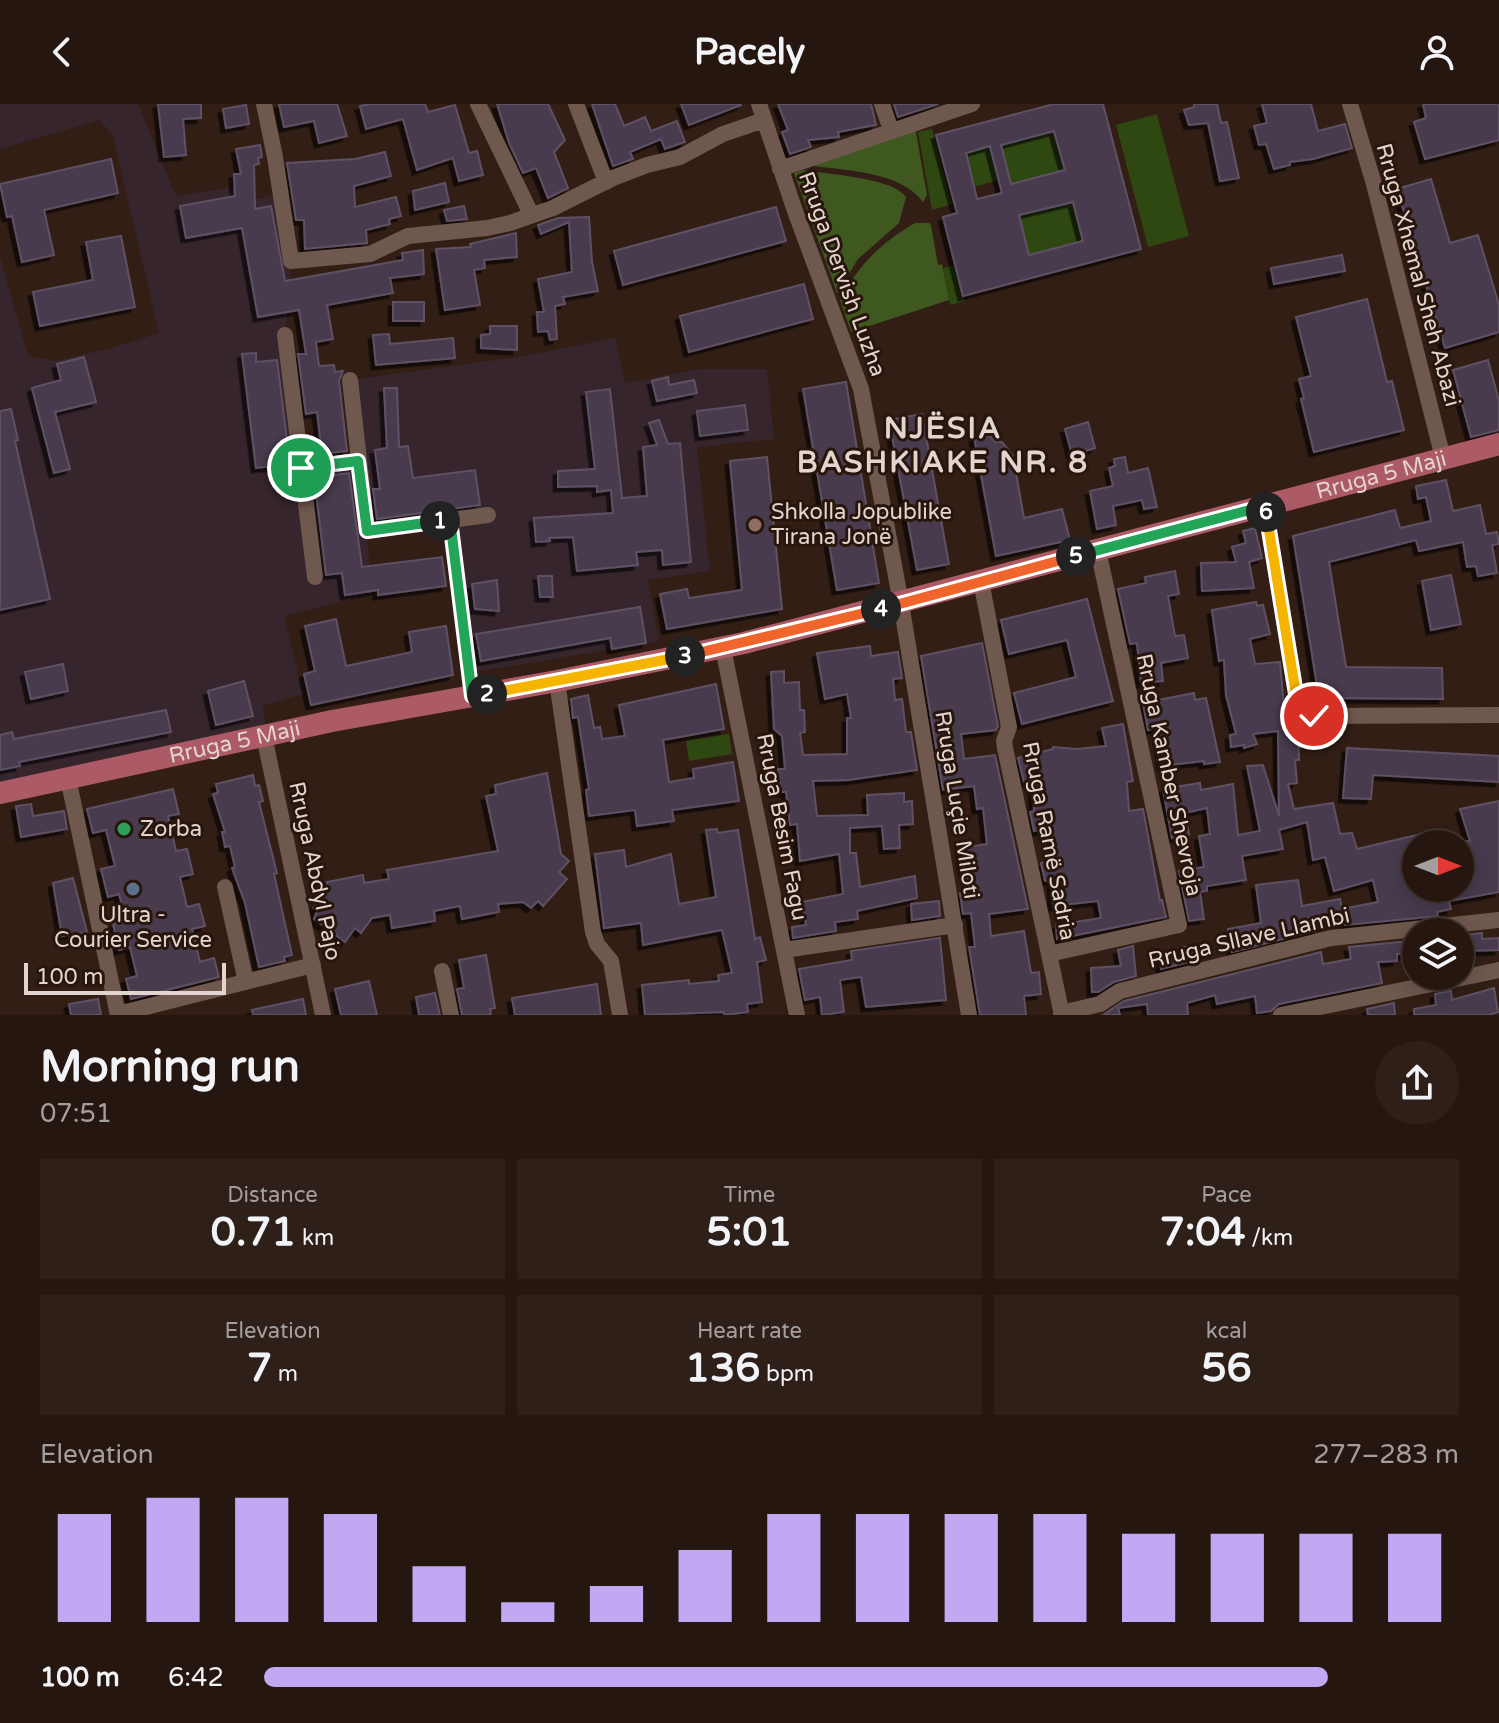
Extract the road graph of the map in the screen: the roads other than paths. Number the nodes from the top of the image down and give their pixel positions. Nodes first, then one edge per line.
1 (264, 104) edge
2 (478, 104) edge
3 (576, 104) edge
4 (882, 104) edge
5 (1350, 104) edge
6 (962, 106) edge
7 (761, 112) edge
8 (891, 130) junction
9 (780, 169) junction
10 (606, 182) junction
11 (531, 214) junction
12 (285, 335) dead end
13 (350, 380) dead end
14 (1499, 444) edge
15 (1443, 458) junction
16 (358, 461) junction
17 (301, 468) junction
18 (1265, 506) junction
19 (488, 515) dead end
20 (450, 520) junction
21 (1098, 550) junction
22 (315, 577) dead end
23 (981, 581) junction
24 (901, 603) junction
25 (723, 648) junction
26 (557, 681) junction
27 (472, 696) junction
28 (1499, 715) edge
29 (264, 736) junction
30 (68, 778) junction
31 (0, 793) edge
32 (225, 887) dead end
33 (1499, 920) edge
34 (955, 925) junction
35 (784, 950) junction
36 (1049, 954) junction
37 (313, 965) junction
38 (1499, 970) edge
39 (442, 971) dead end
40 (246, 982) junction
41 (1061, 1014) edge
42 (118, 1015) edge
43 (323, 1015) edge
44 (451, 1015) edge
45 (620, 1015) edge
46 (797, 1015) edge
47 (969, 1015) edge
48 (1281, 1015) edge

1 - 11 street
2 - 11 street
3 - 10 street
4 - 8 street
5 - 15 street, Rruga Xhemal Sheh Abazi
6 - 8 street
7 - 9 street, Rruga Dervish Luzha
7 - 10 street
8 - 9 street
9 - 24 street, Rruga Dervish Luzha
10 - 11 street
12 - 17 street
13 - 16 street
14 - 15 main road, Rruga 5 Maji
15 - 18 main road, Rruga 5 Maji
16 - 17 street
16 - 20 street
17 - 22 street
18 - 21 main road, Rruga 5 Maji
18 - 28 street
19 - 20 street
20 - 27 street
21 - 23 main road, Rruga 5 Maji
21 - 36 street, Rruga Kamber Shevroja
23 - 24 main road, Rruga 5 Maji
23 - 36 street, Rruga Ramë Sadria
24 - 25 main road, Rruga 5 Maji
24 - 34 street, Rruga Luçie Miloti
25 - 26 main road, Rruga 5 Maji
25 - 35 street, Rruga Besim Fagu
26 - 27 main road, Rruga 5 Maji
26 - 45 street
27 - 29 main road, Rruga 5 Maji
29 - 30 main road, Rruga 5 Maji
29 - 37 street, Rruga Abdyl Pajo
30 - 31 main road, Rruga 5 Maji
30 - 42 street
32 - 40 street
33 - 41 street, Rruga Sllave Llambi
34 - 35 street
34 - 47 street, Rruga Luçie Miloti
35 - 46 street, Rruga Besim Fagu
36 - 41 street, Rruga Ramë Sadria
37 - 40 street
37 - 43 street, Rruga Abdyl Pajo
38 - 48 street
39 - 44 street
40 - 42 street

